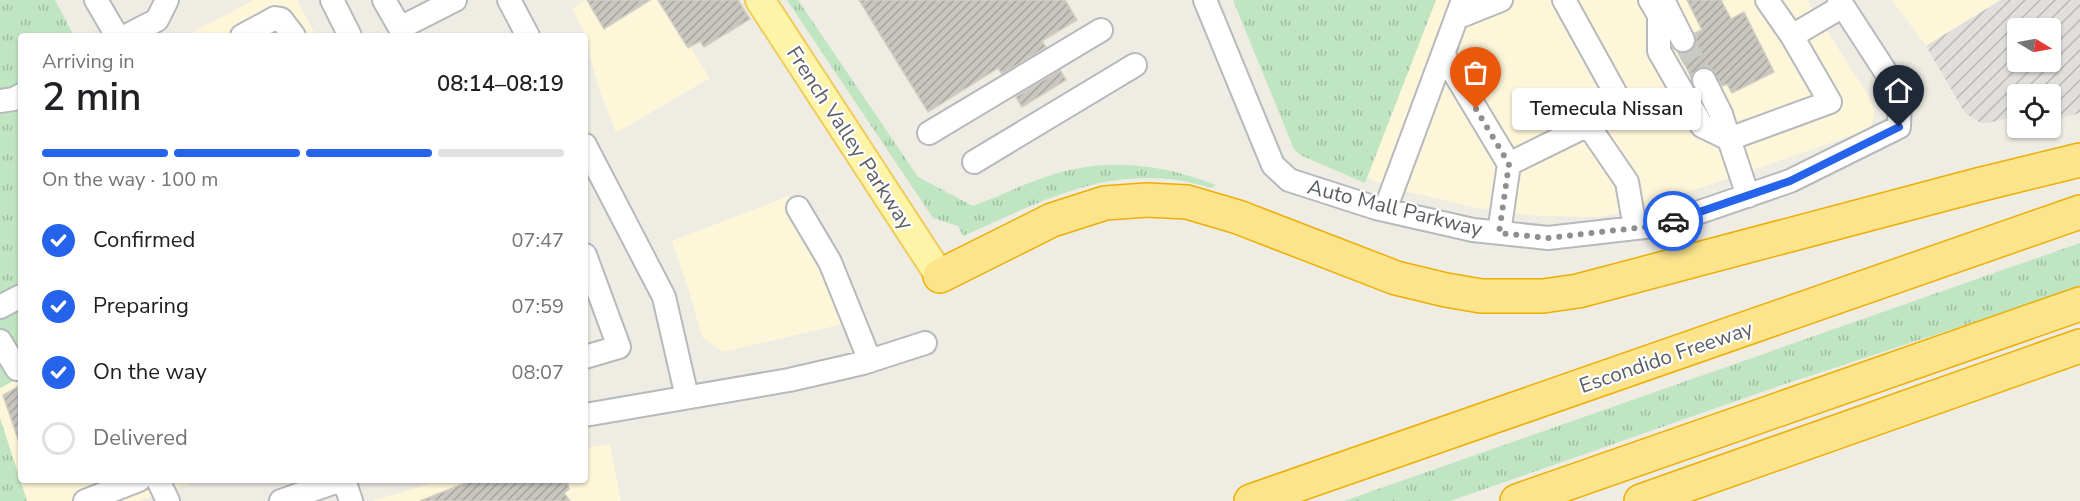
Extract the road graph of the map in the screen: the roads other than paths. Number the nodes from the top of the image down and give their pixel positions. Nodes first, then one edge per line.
1 (96, 0) edge
2 (166, 0) edge
3 (332, 0) edge
4 (384, 0) edge
5 (455, 0) edge
6 (509, 0) edge
7 (760, 0) edge
8 (1205, 0) edge
9 (1501, 0) edge
10 (1564, 0) edge
11 (1767, 0) edge
12 (1841, 3) edge
13 (1661, 5) edge
14 (1460, 9) edge
15 (1101, 30) dead end
16 (393, 32) edge
17 (115, 33) edge
18 (132, 33) edge
19 (248, 33) edge
20 (292, 33) edge
21 (349, 33) edge
22 (526, 33) edge
23 (1792, 36) junction
24 (1683, 40) tunnel mouth
25 (1443, 54) junction
26 (1135, 64) dead end
27 (1704, 80) tunnel mouth
28 (1588, 125) junction
29 (929, 133) dead end
30 (1729, 139) junction
31 (588, 152) edge
32 (2080, 160) edge
33 (974, 162) dead end
34 (1509, 164) junction
35 (1748, 196) junction
36 (798, 208) dead end
37 (1385, 210) junction
38 (2080, 212) edge
39 (1635, 228) junction
40 (1499, 233) junction
41 (588, 263) edge
42 (940, 276) joint
43 (18, 298) edge
44 (2080, 304) edge
45 (0, 307) edge
46 (0, 341) edge
47 (925, 343) dead end
48 (2080, 346) edge
49 (588, 356) edge
50 (870, 361) junction
51 (18, 368) edge
52 (687, 397) junction
53 (588, 414) edge
54 (131, 483) edge
55 (159, 483) edge
56 (333, 483) edge
57 (343, 483) edge
58 (85, 501) edge
59 (168, 501) edge
60 (281, 501) edge
61 (351, 501) edge
62 (1251, 501) edge
63 (1517, 501) edge
64 (1641, 501) edge

1 - 17 street
2 - 18 street
3 - 21 street
4 - 16 street
5 - 16 street
6 - 22 street
7 - 42 main road, French Valley Parkway
8 - 37 street, Auto Mall Parkway
9 - 14 street
10 - 28 street
11 - 23 street
12 - 23 street
12 - 35 street, Auto Mall Parkway
13 - 24 street
13 - 30 street
14 - 25 street
15 - 29 street
19 - 20 street
23 - 30 street
25 - 34 street
25 - 37 street
26 - 33 street
27 - 30 street
28 - 34 street
28 - 39 street
30 - 35 street
31 - 52 street
32 - 42 highway
34 - 40 street
35 - 39 street, Auto Mall Parkway
36 - 50 street
37 - 40 street, Auto Mall Parkway
38 - 62 highway, Escondido Freeway
39 - 40 street, Auto Mall Parkway
41 - 49 street
43 - 45 street
44 - 63 highway
46 - 51 street
47 - 50 street
48 - 64 highway
50 - 52 street
52 - 53 street
54 - 58 street
55 - 59 street
56 - 60 street
57 - 61 street

